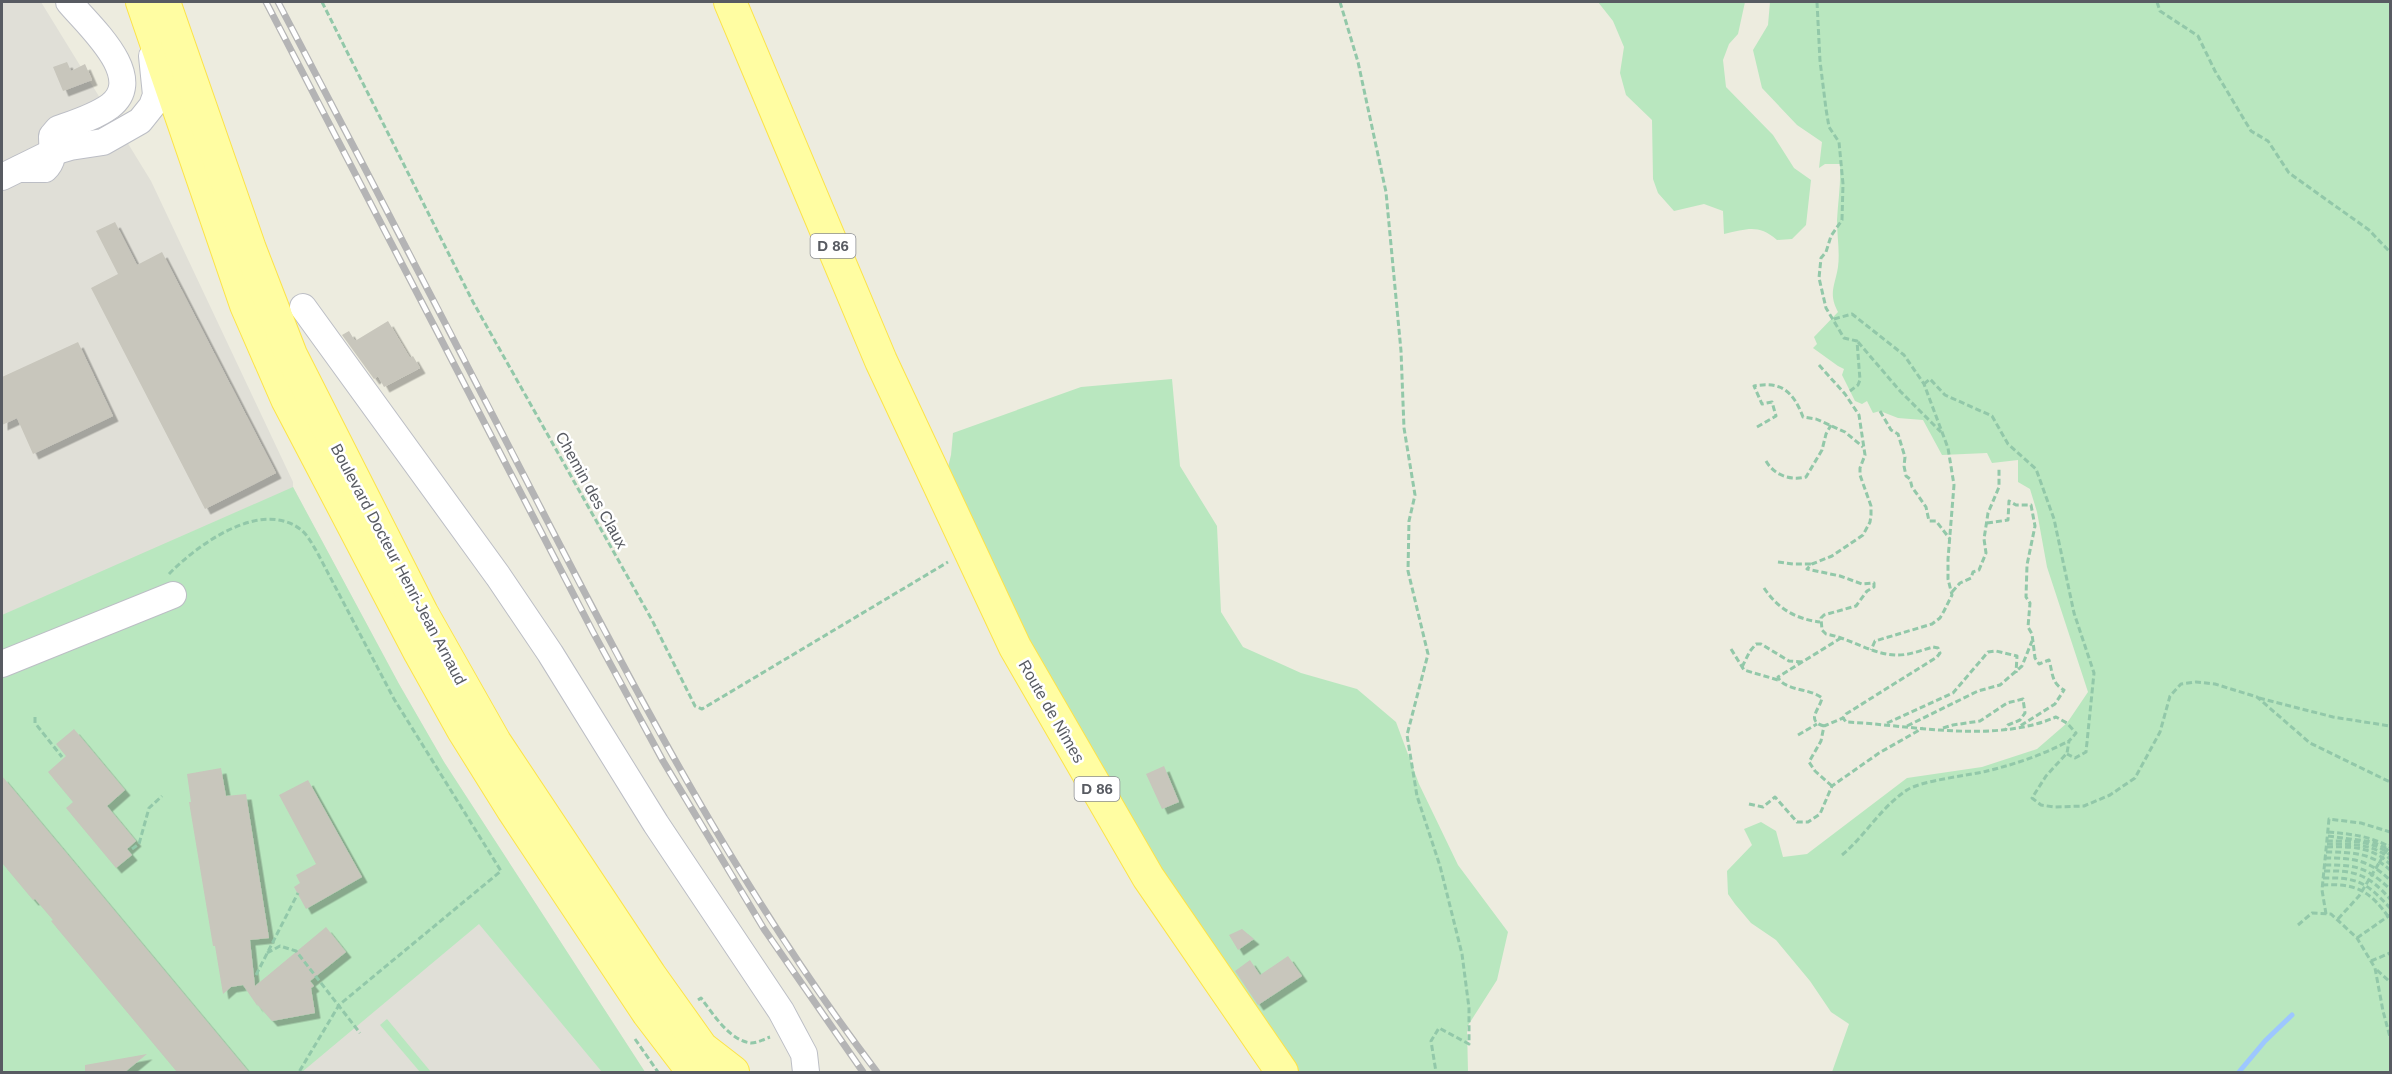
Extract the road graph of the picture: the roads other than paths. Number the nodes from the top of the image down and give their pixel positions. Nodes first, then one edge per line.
1 (69, 2) edge
2 (164, 2) edge
3 (730, 2) edge
4 (147, 16) edge
5 (53, 152) junction
6 (10, 173) edge
7 (303, 307) dead end
8 (173, 595) dead end
9 (2, 664) edge
10 (693, 1072) edge
11 (733, 1072) edge
12 (806, 1072) edge
13 (1282, 1072) edge

1 - 5 street
2 - 11 main road, Boulevard Docteur Henri-Jean Arnaud
3 - 13 main road, Route de Nîmes / D 86
4 - 5 street
4 - 10 main road, Boulevard Docteur Henri-Jean Arnaud
5 - 6 street
7 - 12 street
8 - 9 street

